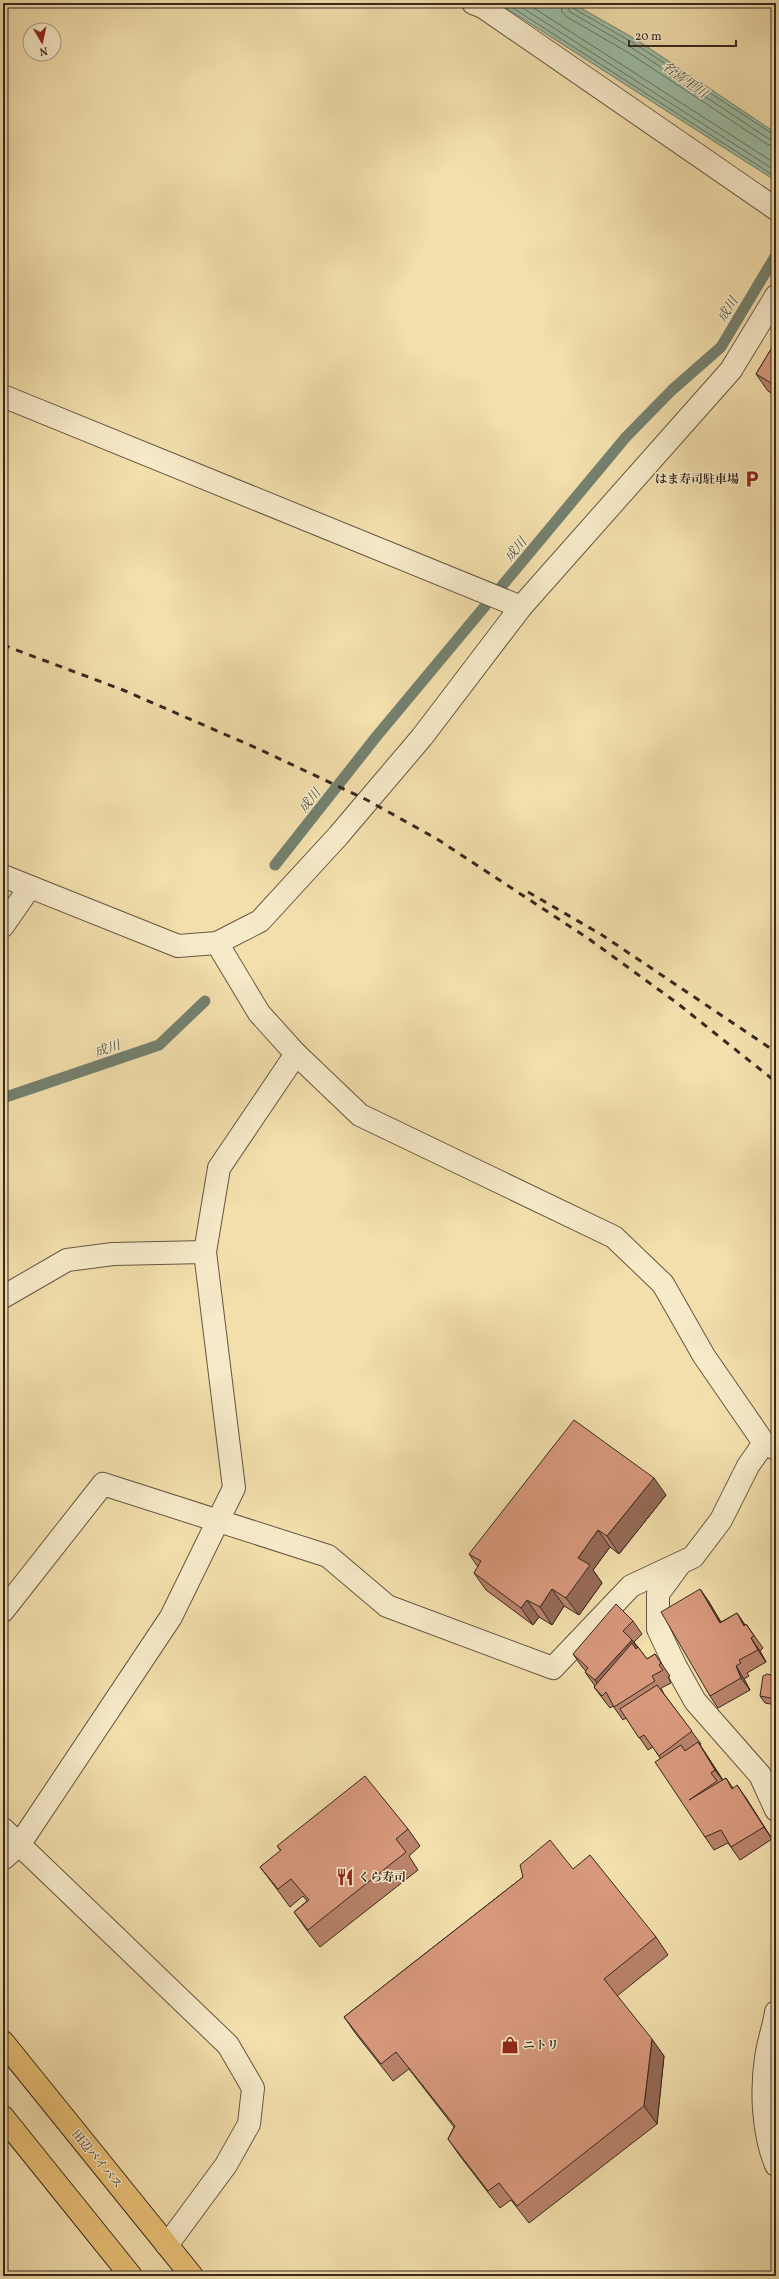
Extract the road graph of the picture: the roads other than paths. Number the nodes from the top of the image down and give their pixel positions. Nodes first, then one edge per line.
1 (473, 3) edge
2 (776, 209) edge
3 (776, 296) edge
4 (3, 396) edge
5 (521, 606) junction
6 (3, 876) edge
7 (30, 887) junction
8 (3, 926) edge
9 (217, 943) junction
10 (296, 1054) junction
11 (204, 1252) junction
12 (3, 1297) edge
13 (770, 1446) edge
14 (217, 1521) junction
15 (682, 1562) junction
16 (3, 1611) edge
17 (776, 1810) edge
18 (3, 1829) edge
19 (19, 1845) junction
20 (3, 1859) edge
21 (776, 2012) edge
22 (3, 2042) edge
23 (3, 2117) edge
24 (776, 2165) edge
25 (167, 2245) junction
26 (131, 2276) edge
27 (192, 2276) edge

1 - 2 street
3 - 5 street
4 - 5 street
5 - 9 street
6 - 7 street
7 - 8 street
7 - 9 street
9 - 10 street
10 - 11 street
10 - 13 street
11 - 12 street
11 - 14 street
13 - 15 street
14 - 15 street
14 - 16 street
14 - 19 street
15 - 17 street
18 - 19 street
19 - 20 street
19 - 25 street
21 - 24 street
22 - 25 highway, 田辺バイパス
23 - 26 highway
25 - 27 highway, 田辺バイパス

